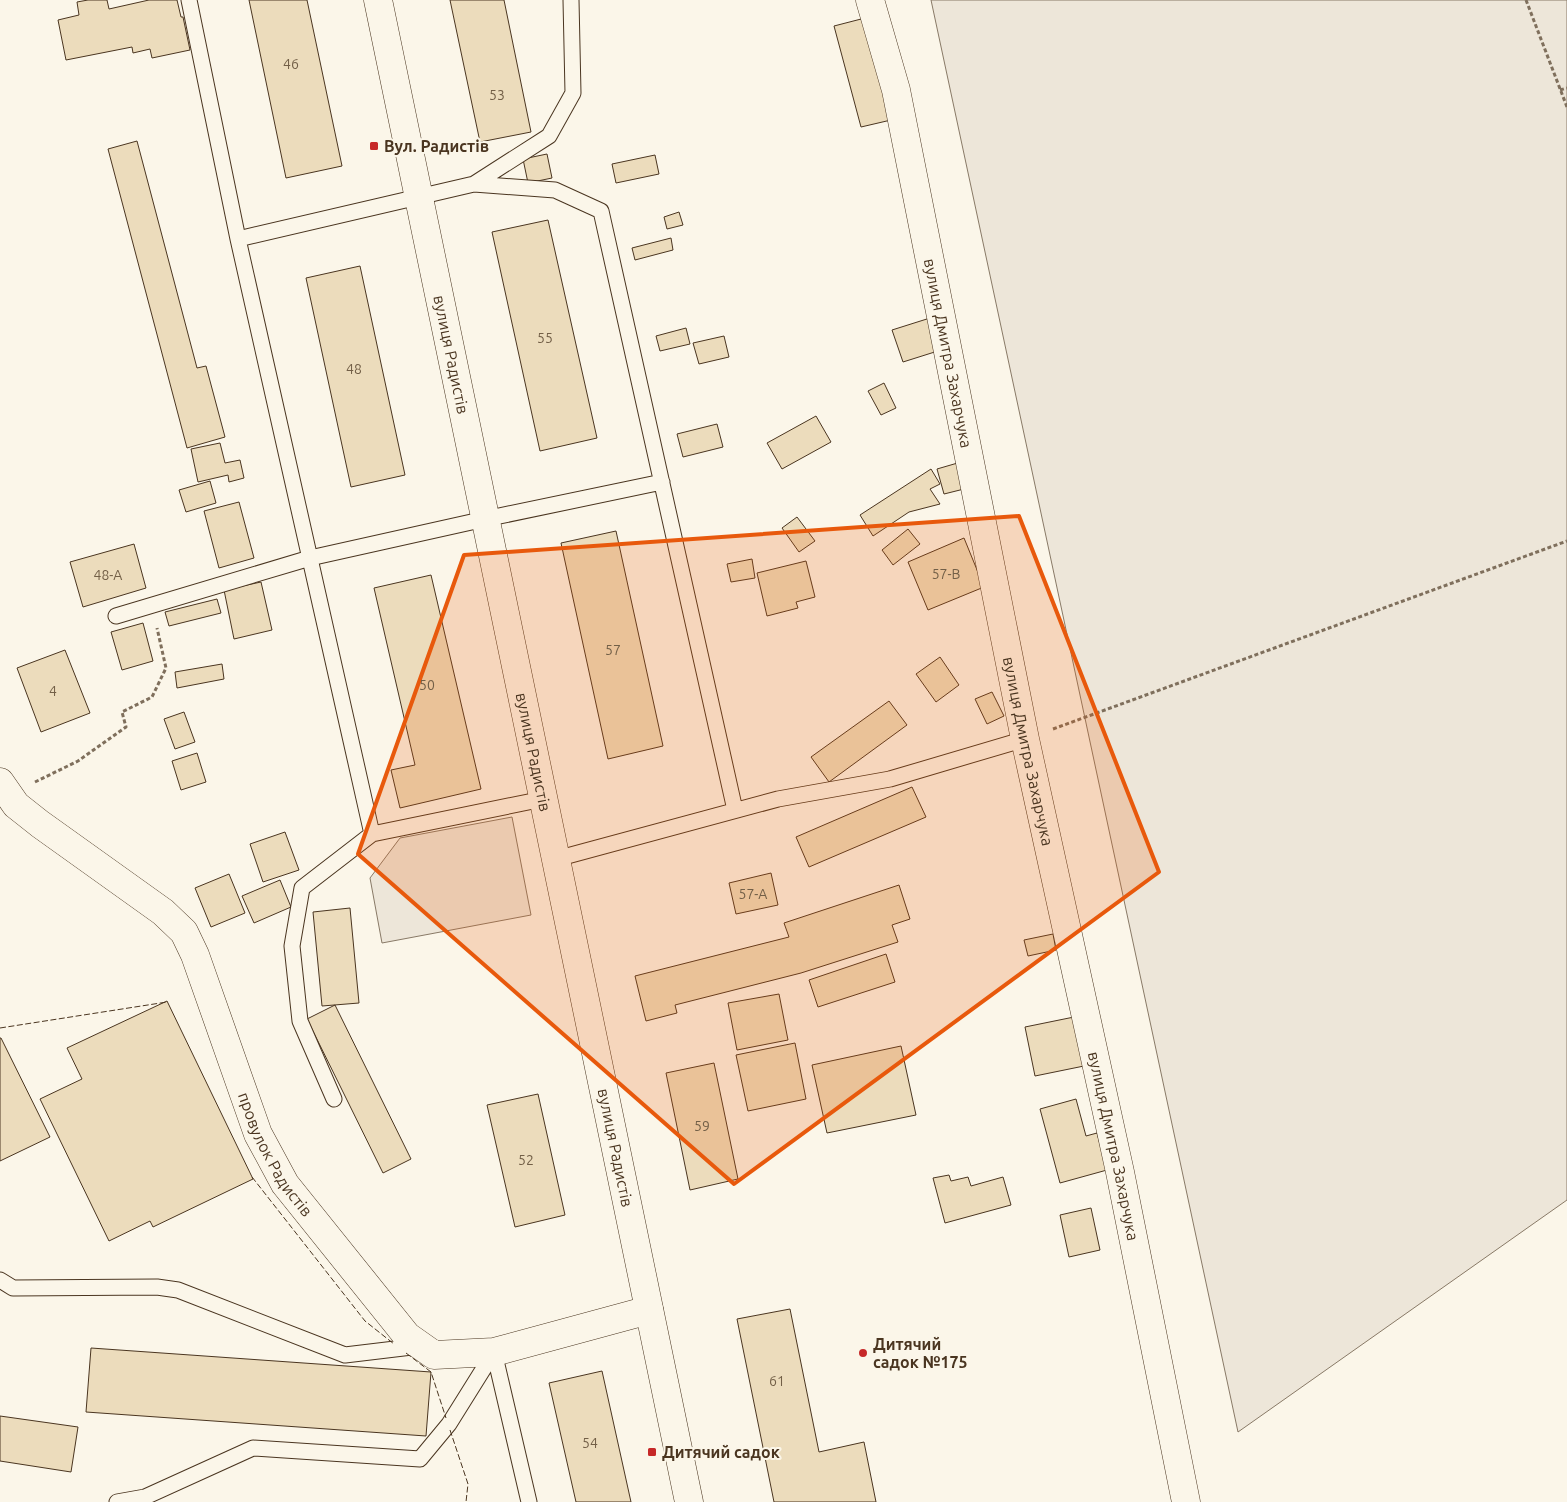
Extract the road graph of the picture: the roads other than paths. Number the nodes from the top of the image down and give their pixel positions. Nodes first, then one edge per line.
1 (189, 0) edge
2 (378, 0) edge
3 (571, 0) edge
4 (870, 0) edge
5 (474, 184) junction
6 (419, 196) junction
7 (238, 239) junction
8 (662, 482) junction
9 (485, 519) junction
10 (310, 558) junction
11 (116, 616) dead end
12 (1024, 739) junction
13 (4, 788) edge
14 (544, 799) junction
15 (735, 810) junction
16 (372, 834) junction
17 (556, 859) junction
18 (334, 1099) dead end
19 (0, 1280) edge
20 (649, 1310) junction
21 (422, 1346) junction
22 (494, 1352) junction
23 (117, 1502) edge
24 (529, 1502) edge
25 (689, 1502) edge
26 (1186, 1502) edge

1 - 7 lane
2 - 6 street, вулиця Радистів
3 - 5 lane
4 - 12 street, вулиця Дмитра Захарчука
5 - 6 lane
5 - 8 lane
6 - 7 lane
6 - 9 street, вулиця Радистів
7 - 10 lane
8 - 9 lane
8 - 15 lane
9 - 10 lane
9 - 14 street, вулиця Радистів
10 - 11 lane
10 - 16 lane
12 - 15 lane
12 - 26 street, вулиця Дмитра Захарчука
13 - 21 street, провулок Радистів
14 - 16 lane
14 - 17 street, вулиця Радистів
15 - 17 lane
16 - 18 lane
17 - 20 street, вулиця Радистів
19 - 21 lane
20 - 22 street, провулок Радистів
20 - 25 street, вулиця Радистів
21 - 22 street, провулок Радистів
22 - 23 lane
22 - 24 lane

